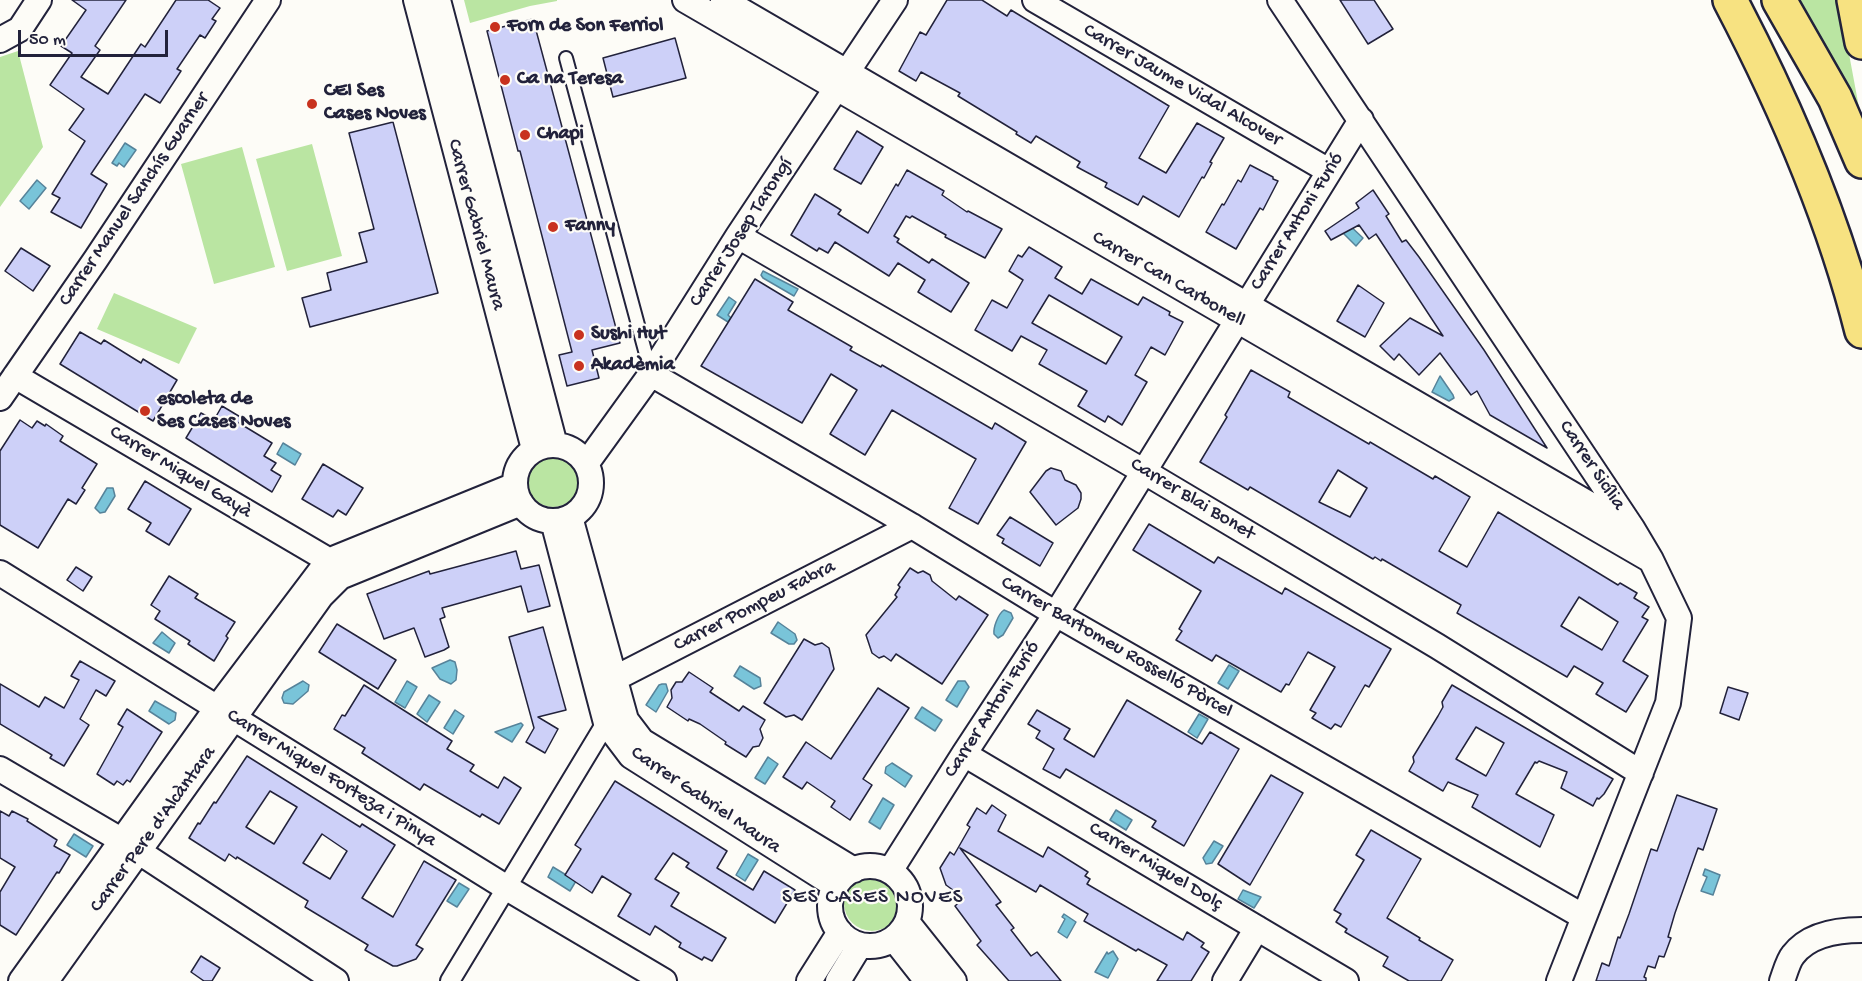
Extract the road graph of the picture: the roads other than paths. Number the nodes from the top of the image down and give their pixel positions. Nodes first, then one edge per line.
1 (39, 0) edge
2 (268, 0) edge
3 (416, 0) edge
4 (438, 0) edge
5 (686, 0) edge
6 (723, 0) edge
7 (896, 0) edge
8 (1035, 0) edge
9 (1280, 0) edge
10 (1730, 0) edge
11 (1779, 0) edge
12 (1854, 0) edge
13 (0, 40) edge
14 (1862, 42) edge
15 (566, 58) dead end
16 (842, 81) junction
17 (1361, 120) junction
18 (1862, 161) edge
19 (1329, 171) junction
20 (738, 236) junction
21 (1242, 312) junction
22 (1862, 331) edge
23 (651, 374) junction
24 (15, 376) junction
25 (0, 398) edge
26 (544, 447) junction
27 (586, 464) junction
28 (1143, 471) junction
29 (518, 494) junction
30 (561, 519) junction
31 (912, 526) junction
32 (1632, 528) junction
33 (1650, 560) junction
34 (334, 569) junction
35 (0, 573) edge
36 (1056, 614) junction
37 (606, 683) junction
38 (226, 714) junction
39 (606, 723) junction
40 (964, 754) junction
41 (0, 769) edge
42 (1641, 773) junction
43 (130, 846) junction
44 (854, 870) junction
45 (890, 872) junction
46 (836, 886) junction
47 (507, 888) junction
48 (1584, 917) junction
49 (1257, 928) junction
50 (901, 930) junction
51 (1862, 930) edge
52 (840, 932) junction
53 (860, 945) junction
54 (0, 974) edge
55 (322, 977) edge
56 (11, 981) edge
57 (21, 981) edge
58 (46, 981) edge
59 (450, 981) edge
60 (664, 981) edge
61 (809, 981) edge
62 (838, 981) edge
63 (927, 981) edge
64 (954, 981) edge
65 (1225, 981) edge
66 (1346, 981) edge
67 (1559, 981) edge
68 (1782, 981) edge

1 - 13 street
2 - 24 street, Carrer Manuel Sanchís Guarner
3 - 26 street, Carrer Gabriel Maura
4 - 26 street, Carrer Gabriel Maura
5 - 16 street, Carrer Can Carbonell
6 - 16 street
7 - 16 street, Carrer Josep Tarongí
8 - 19 street, Carrer Jaume Vidal Alcover
9 - 17 street, Carrer Sicília
10 - 22 highway
11 - 18 highway
12 - 14 highway
15 - 23 lane
16 - 20 street, Carrer Josep Tarongí
16 - 21 street, Carrer Can Carbonell
17 - 19 street, Carrer Antoni Furió
17 - 32 street, Carrer Sicília
19 - 21 street, Carrer Antoni Furió
20 - 23 street, Carrer Josep Tarongí
20 - 28 street, Carrer Blai Bonet
21 - 28 street, Carrer Antoni Furió
21 - 32 street
21 - 33 street, Carrer Can Carbonell
23 - 27 street, Carrer Josep Tarongí
23 - 31 street, Carrer Bartomeu Rosselló Pòrcel
24 - 25 street, Carrer Manuel Sanchís Guarner
24 - 34 street, Carrer Miquel Gayà
26 - 27 street
26 - 29 street
27 - 30 street
28 - 36 street, Carrer Antoni Furió
28 - 42 street, Carrer Blai Bonet
29 - 30 street
29 - 34 street
30 - 37 street, Carrer Gabriel Maura
31 - 36 street, Carrer Bartomeu Rosselló Pòrcel
31 - 37 street, Carrer Pompeu Fabra
32 - 33 street, Carrer Sicília
33 - 42 street, Carrer Sicília
34 - 38 street, Carrer Pere d'Alcàntara
35 - 38 street, Carrer Miquel Forteza i Pinya
36 - 40 street, Carrer Antoni Furió
36 - 48 street, Carrer Bartomeu Rosselló Pòrcel
37 - 39 street, Carrer Gabriel Maura
37 - 44 street, Carrer Gabriel Maura
38 - 43 street, Carrer Pere d'Alcàntara
38 - 47 street, Carrer Miquel Forteza i Pinya
39 - 46 street, Carrer Gabriel Maura
39 - 47 street
40 - 45 street, Carrer Antoni Furió
40 - 49 street, Carrer Miquel Dolç
41 - 43 street
42 - 48 street, Carrer Sicília
43 - 55 street
43 - 57 street
43 - 58 street, Carrer Pere d'Alcàntara
44 - 45 street
44 - 46 street
45 - 50 street
46 - 52 street
47 - 59 street
47 - 60 street, Carrer Miquel Forteza i Pinya
48 - 67 street, Carrer Sicília
49 - 65 street
49 - 66 street, Carrer Miquel Dolç
50 - 53 street
50 - 63 street
50 - 64 street
51 - 68 street
52 - 53 street
52 - 61 street
53 - 62 street
54 - 56 street

